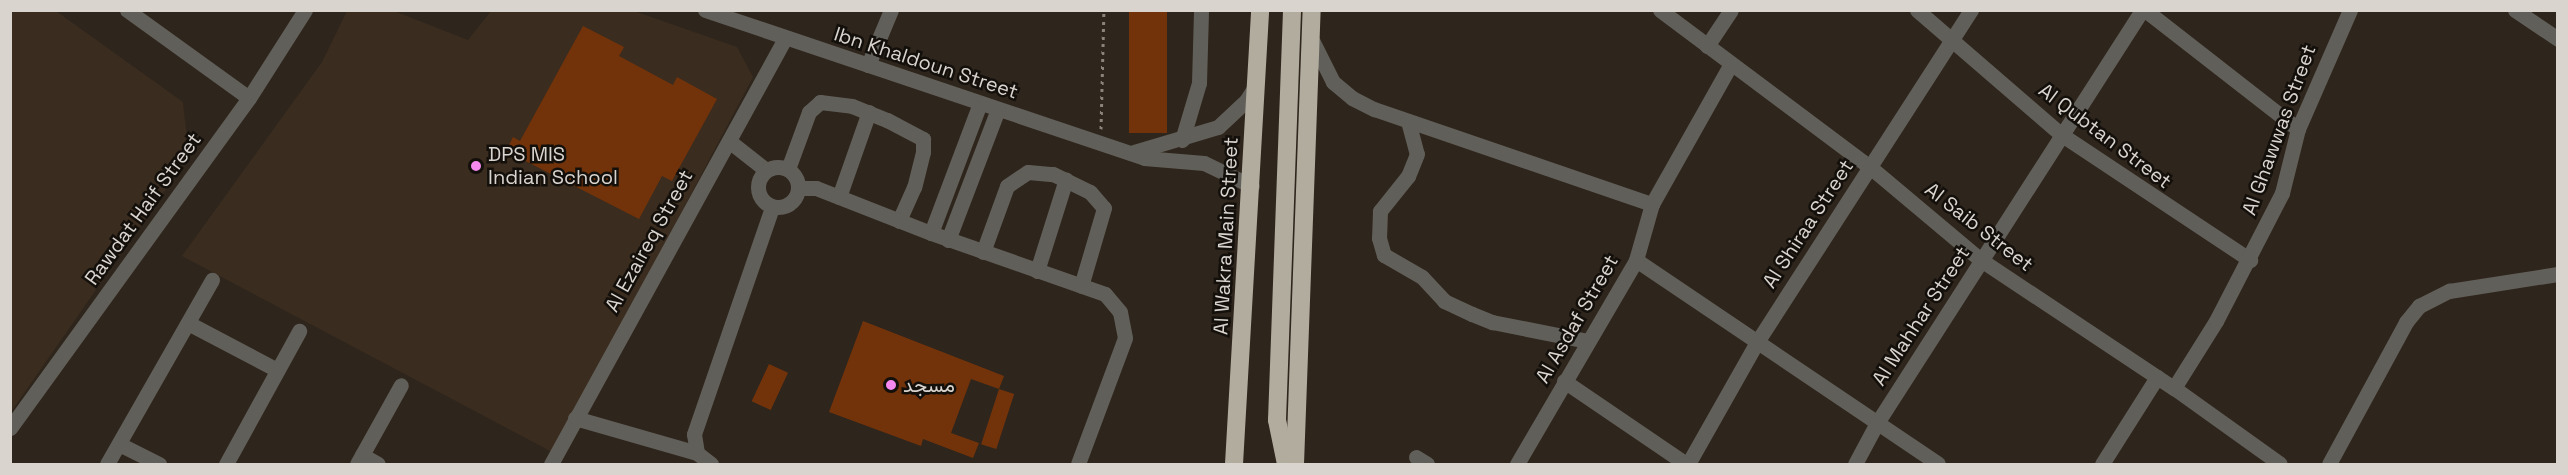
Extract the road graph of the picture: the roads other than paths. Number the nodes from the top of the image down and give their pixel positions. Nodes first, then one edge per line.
1 (127, 10) edge
2 (305, 10) edge
3 (705, 10) edge
4 (891, 10) edge
5 (1201, 10) edge
6 (1260, 10) edge
7 (1292, 10) edge
8 (1312, 10) edge
9 (1660, 10) edge
10 (1731, 10) edge
11 (1917, 10) edge
12 (1971, 10) edge
13 (2144, 10) edge
14 (2350, 10) edge
15 (2515, 10) edge
16 (148, 17) edge
17 (1311, 37) junction
18 (785, 39) junction
19 (2558, 39) edge
20 (1952, 40) junction
21 (1707, 46) junction
22 (1731, 64) junction
23 (868, 65) junction
24 (1256, 85) junction
25 (249, 98) junction
26 (980, 103) junction
27 (998, 109) junction
28 (869, 112) junction
29 (1408, 121) junction
30 (2298, 129) junction
31 (2062, 135) junction
32 (1182, 140) junction
33 (729, 141) junction
34 (1134, 152) junction
35 (1870, 167) junction
36 (788, 169) junction
37 (766, 170) junction
38 (1066, 179) junction
39 (1252, 186) junction
40 (799, 188) junction
41 (839, 197) junction
42 (1652, 204) junction
43 (772, 207) junction
44 (899, 221) junction
45 (931, 233) junction
46 (948, 240) junction
47 (983, 252) junction
48 (1636, 260) junction
49 (1981, 260) junction
50 (2250, 260) junction
51 (1037, 271) junction
52 (2558, 274) edge
53 (212, 280) dead end
54 (1081, 286) junction
55 (188, 323) junction
56 (299, 331) dead end
57 (1588, 341) junction
58 (1757, 342) junction
59 (277, 370) junction
60 (2157, 377) junction
61 (1564, 381) junction
62 (401, 385) dead end
63 (2174, 388) junction
64 (575, 418) junction
65 (1877, 423) junction
66 (10, 428) edge
67 (119, 444) junction
68 (697, 453) junction
69 (359, 460) edge
70 (107, 465) edge
71 (159, 465) edge
72 (226, 465) edge
73 (378, 465) edge
74 (551, 465) edge
75 (711, 465) edge
76 (1078, 465) edge
77 (1234, 465) edge
78 (1286, 465) edge
79 (1295, 465) edge
80 (1517, 465) edge
81 (1687, 465) edge
82 (1855, 465) edge
83 (1938, 465) edge
84 (2102, 465) edge
85 (2280, 465) edge
86 (2329, 465) edge

1 - 16 street
2 - 25 street, Rawdat Haif Street
3 - 18 street, Ibn Khaldoun Street
4 - 23 street
5 - 32 street
6 - 24 highway, Al Wakra Main Street
7 - 78 highway
8 - 17 highway
9 - 21 street, Al Saib Street
10 - 21 street
11 - 20 street, Al Qubtan Street
12 - 20 street, Al Shiraa Street
13 - 30 street
13 - 31 street, Al Mahhar Street
14 - 30 street, Al Ghawwas Street
15 - 19 street
16 - 25 street
17 - 29 street
17 - 79 highway
18 - 23 street, Ibn Khaldoun Street
18 - 33 street, Al Ezaireq Street
20 - 31 street, Al Qubtan Street
20 - 35 street, Al Shiraa Street
21 - 22 street, Al Saib Street
22 - 35 street, Al Saib Street
22 - 42 street, Al Asdaf Street
23 - 26 street, Ibn Khaldoun Street
24 - 32 street
24 - 39 highway, Al Wakra Main Street
25 - 66 street, Rawdat Haif Street
26 - 27 street, Ibn Khaldoun Street
26 - 45 street
27 - 34 street, Ibn Khaldoun Street
27 - 46 street
28 - 36 street
28 - 41 street
28 - 44 street
29 - 42 street
29 - 57 street
30 - 50 street, Al Ghawwas Street
31 - 49 street, Al Mahhar Street
31 - 50 street, Al Qubtan Street
32 - 34 street
33 - 37 street
33 - 64 street, Al Ezaireq Street
34 - 39 street, Ibn Khaldoun Street
35 - 49 street, Al Saib Street
35 - 58 street, Al Shiraa Street
36 - 37 street
36 - 40 street
37 - 43 street
38 - 47 street
38 - 51 street
38 - 54 street
39 - 77 highway, Al Wakra Main Street
40 - 41 street
40 - 43 street
41 - 44 street
42 - 48 street, Al Asdaf Street
43 - 68 street
44 - 45 street
45 - 46 street
46 - 47 street
47 - 51 street
48 - 57 street, Al Asdaf Street
48 - 58 street
49 - 60 street, Al Saib Street
49 - 65 street, Al Mahhar Street
50 - 63 street, Al Ghawwas Street
51 - 54 street
52 - 86 street
53 - 55 street
54 - 76 street
55 - 59 street
55 - 67 street
56 - 59 street
57 - 61 street, Al Asdaf Street
58 - 65 street
58 - 81 street, Al Shiraa Street
59 - 72 street
60 - 63 street, Al Saib Street
60 - 84 street
61 - 80 street, Al Asdaf Street
61 - 81 street
62 - 69 street
63 - 85 street, Al Saib Street
64 - 68 street
64 - 74 street, Al Ezaireq Street
65 - 82 street, Al Mahhar Street
65 - 83 street
67 - 70 street
67 - 71 street
68 - 75 street
69 - 73 street

